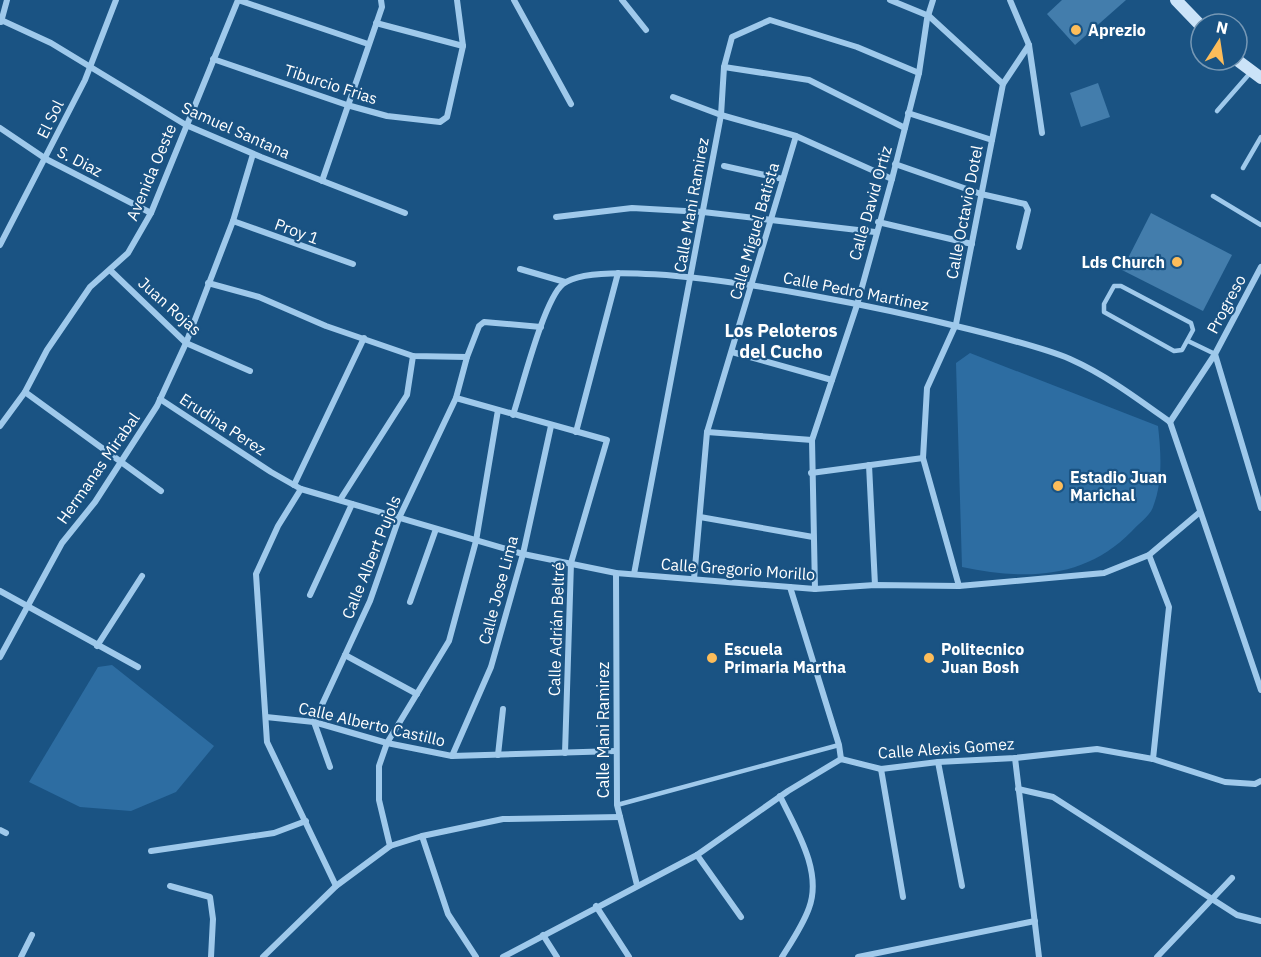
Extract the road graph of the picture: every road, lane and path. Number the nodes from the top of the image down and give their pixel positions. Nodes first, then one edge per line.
1 (7, 0) edge
2 (116, 0) edge
3 (238, 0) edge
4 (381, 0) edge
5 (457, 0) edge
6 (514, 0) edge
7 (622, 0) edge
8 (891, 0) edge
9 (933, 0) edge
10 (1010, 0) edge
11 (1176, 0) edge
12 (1189, 14) edge
13 (929, 16) junction
14 (1, 22) edge
15 (376, 23) junction
16 (646, 30) dead end
17 (368, 44) junction
18 (1029, 45) junction
19 (463, 46) junction
20 (213, 59) junction
21 (91, 66) junction
22 (723, 67) junction
23 (919, 73) junction
24 (1256, 75) edge
25 (1003, 84) junction
26 (673, 98) dead end
27 (572, 104) dead end
28 (347, 105) junction
29 (1217, 111) dead end
30 (908, 113) junction
31 (721, 115) junction
32 (186, 125) junction
33 (0, 128) edge
34 (905, 128) junction
35 (1042, 133) dead end
36 (796, 136) junction
37 (1261, 137) edge
38 (992, 140) junction
39 (253, 154) junction
40 (46, 159) junction
41 (895, 164) junction
42 (724, 166) dead end
43 (1243, 168) dead end
44 (783, 178) junction
45 (891, 179) junction
46 (322, 181) junction
47 (981, 194) junction
48 (1213, 196) dead end
49 (703, 212) junction
50 (151, 213) junction
51 (405, 213) dead end
52 (556, 217) dead end
53 (772, 219) junction
54 (233, 221) junction
55 (878, 222) junction
56 (1261, 225) edge
57 (875, 232) junction
58 (972, 244) junction
59 (0, 245) edge
60 (1019, 247) dead end
61 (352, 264) dead end
62 (1261, 267) edge
63 (520, 269) dead end
64 (110, 270) junction
65 (618, 273) junction
66 (691, 279) junction
67 (565, 282) junction
68 (208, 283) junction
69 (753, 284) junction
70 (857, 305) junction
71 (956, 324) junction
72 (541, 327) junction
73 (364, 339) junction
74 (1188, 340) junction
75 (186, 343) junction
76 (732, 352) junction
77 (1215, 354) junction
78 (413, 356) junction
79 (467, 357) junction
80 (250, 371) dead end
81 (832, 380) junction
82 (24, 392) junction
83 (456, 398) junction
84 (160, 399) junction
85 (498, 410) junction
86 (513, 415) junction
87 (1170, 422) junction
88 (0, 426) edge
89 (551, 426) junction
90 (576, 432) junction
91 (707, 432) junction
92 (812, 440) junction
93 (923, 458) junction
94 (122, 463) junction
95 (869, 465) junction
96 (271, 472) joint
97 (811, 473) junction
98 (294, 485) junction
99 (301, 489) junction
100 (161, 491) dead end
101 (340, 500) junction
102 (352, 504) junction
103 (1261, 508) edge
104 (1200, 512) junction
105 (700, 518) junction
106 (399, 519) junction
107 (436, 529) junction
108 (813, 537) junction
109 (476, 541) junction
110 (523, 554) junction
111 (1149, 555) junction
112 (571, 564) junction
113 (616, 573) junction
114 (634, 574) junction
115 (142, 576) dead end
116 (694, 579) junction
117 (875, 585) junction
118 (959, 586) junction
119 (790, 587) junction
120 (814, 589) junction
121 (0, 591) edge
122 (310, 595) dead end
123 (410, 602) dead end
124 (26, 607) junction
125 (97, 646) junction
126 (345, 655) junction
127 (0, 657) edge
128 (138, 667) dead end
129 (1261, 690) edge
130 (417, 694) junction
131 (503, 709) dead end
132 (266, 717) junction
133 (314, 722) junction
134 (387, 742) junction
135 (839, 745) junction
136 (616, 751) junction
137 (565, 753) junction
138 (498, 754) junction
139 (452, 756) junction
140 (1016, 758) junction
141 (841, 759) junction
142 (1153, 759) junction
143 (938, 762) junction
144 (330, 767) dead end
145 (881, 769) junction
146 (1261, 781) edge
147 (1018, 789) junction
148 (780, 796) junction
149 (617, 806) junction
150 (620, 817) junction
151 (306, 821) junction
152 (422, 836) junction
153 (390, 846) junction
154 (152, 851) dead end
155 (697, 855) junction
156 (1232, 878) dead end
157 (637, 885) junction
158 (962, 885) dead end
159 (170, 886) dead end
160 (336, 886) junction
161 (903, 897) dead end
162 (1213, 898) junction
163 (596, 906) junction
164 (741, 917) dead end
165 (1035, 921) junction
166 (1261, 921) edge
167 (32, 935) dead end
168 (543, 935) junction
169 (21, 957) edge
170 (211, 957) edge
171 (264, 957) edge
172 (476, 957) edge
173 (503, 957) edge
174 (556, 957) edge
175 (630, 957) edge
176 (782, 957) edge
177 (858, 957) edge
178 (1039, 957) edge
179 (1157, 957) edge

1 - 14 street
2 - 21 street, El Sol
3 - 17 street
3 - 20 street, Avenida Oeste
4 - 15 street
5 - 19 street
6 - 27 street
7 - 16 street
8 - 13 street
9 - 13 street, Calle David Ortiz
10 - 18 street
11 - 12 street
13 - 23 street, Calle David Ortiz
13 - 25 street
14 - 21 street, Samuel Santana
15 - 17 street
15 - 19 street
17 - 28 street
18 - 25 street
18 - 35 street
19 - 28 street, Tiburcio Frias
20 - 28 street, Tiburcio Frias
20 - 32 street, Avenida Oeste
21 - 32 street, Samuel Santana
21 - 40 street, El Sol
22 - 23 street, Calle Mani Ramirez
22 - 31 street, Calle Mani Ramirez
22 - 34 street
23 - 30 street, Calle David Ortiz
24 - 29 lane
25 - 38 street, Calle Octavio Dotel
26 - 31 street
28 - 46 street
30 - 34 street, Calle David Ortiz
30 - 38 street
31 - 36 street
31 - 49 street, Calle Mani Ramirez
32 - 39 street, Samuel Santana
32 - 50 street, Avenida Oeste
33 - 40 street, S. Diaz
34 - 41 street, Calle David Ortiz
36 - 44 street, Calle Miguel Batista
36 - 45 street
37 - 43 lane
38 - 47 street, Calle Octavio Dotel
39 - 46 street, Samuel Santana
39 - 54 street, Hermanas Mirabal
40 - 50 street, S. Diaz
40 - 59 street, El Sol
41 - 45 street, Calle David Ortiz
41 - 47 street
42 - 44 street
44 - 53 street, Calle Miguel Batista
45 - 55 street, Calle David Ortiz
46 - 51 street, Samuel Santana
47 - 58 street, Calle Octavio Dotel
47 - 60 street
48 - 56 lane
49 - 52 street
49 - 53 street
49 - 66 street, Calle Mani Ramirez
50 - 64 street, Avenida Oeste
53 - 57 street
53 - 69 street, Calle Miguel Batista
54 - 61 street, Proy 1
54 - 68 street, Hermanas Mirabal
55 - 57 street, Calle David Ortiz
55 - 58 street
57 - 70 street, Calle David Ortiz
58 - 71 street, Calle Octavio Dotel
62 - 77 street, Progreso
63 - 67 street
64 - 75 street, Juan Rojas
64 - 82 street, Avenida Oeste
65 - 66 street, Calle Pedro Martinez
65 - 67 street, Calle Pedro Martinez
65 - 90 street
66 - 69 street, Calle Pedro Martinez
66 - 114 street, Calle Mani Ramirez
67 - 72 street
68 - 73 street
68 - 75 street, Hermanas Mirabal
69 - 70 street, Calle Pedro Martinez
69 - 76 street, Calle Miguel Batista
70 - 71 street, Calle Pedro Martinez
70 - 81 street, Calle David Ortiz
71 - 87 street, Calle Pedro Martinez
71 - 93 street, Calle Octavio Dotel
72 - 79 street, Calle Albert Pujols
72 - 86 street
73 - 78 street
73 - 98 street
74 - 74 lane
74 - 77 lane
75 - 80 street, Juan Rojas
75 - 84 street, Hermanas Mirabal
76 - 81 street
76 - 91 street, Calle Miguel Batista
77 - 87 street, Progreso
77 - 103 street, Progreso
78 - 79 street
78 - 101 street
79 - 83 street, Calle Albert Pujols
81 - 92 street, Calle David Ortiz
82 - 88 street, Avenida Oeste
82 - 94 street
83 - 85 street
83 - 106 street, Calle Albert Pujols
84 - 94 street, Hermanas Mirabal
84 - 96 street, Erudina Perez
85 - 86 street
85 - 109 street
86 - 89 street
87 - 104 street
89 - 90 street
89 - 110 street, Calle Jose Lima
90 - 112 street, Calle Adrián Beltré
91 - 92 street
91 - 105 street, Calle Miguel Batista
92 - 97 street, Calle David Ortiz
93 - 95 street
93 - 118 street, Calle Octavio Dotel
94 - 100 street
94 - 124 street, Hermanas Mirabal
95 - 97 street
95 - 117 street
96 - 98 street, Calle Gregorio Morillo
97 - 108 street, Calle David Ortiz
98 - 99 street, Calle Gregorio Morillo
99 - 101 street, Calle Gregorio Morillo
99 - 132 street
101 - 102 street, Calle Gregorio Morillo
102 - 106 street, Calle Gregorio Morillo
102 - 122 street
104 - 111 street, Calle Gregorio Morillo
104 - 129 street
105 - 108 street
105 - 116 street, Calle Miguel Batista
106 - 107 street, Calle Gregorio Morillo
106 - 126 street, Calle Albert Pujols
107 - 109 street, Calle Gregorio Morillo
107 - 123 street
108 - 120 street, Calle David Ortiz
109 - 110 street, Calle Gregorio Morillo
109 - 130 street
110 - 112 street, Calle Gregorio Morillo
110 - 139 street, Calle Jose Lima
111 - 118 street, Calle Gregorio Morillo
111 - 142 street
112 - 113 street, Calle Gregorio Morillo
112 - 137 street, Calle Adrián Beltré
113 - 114 street, Calle Gregorio Morillo
113 - 136 street, Calle Mani Ramirez
114 - 116 street, Calle Gregorio Morillo
115 - 125 street
116 - 119 street, Calle Gregorio Morillo
117 - 118 street, Calle Gregorio Morillo
117 - 120 street, Calle Gregorio Morillo
119 - 120 street, Calle Gregorio Morillo
119 - 135 street
121 - 124 street
124 - 125 street
124 - 127 street, Hermanas Mirabal
125 - 128 street
126 - 130 street
126 - 133 street, Calle Albert Pujols
130 - 134 street
131 - 138 street
132 - 133 street, Calle Alberto Castillo
132 - 151 street
133 - 134 street, Calle Alberto Castillo
133 - 144 street
134 - 139 street, Calle Alberto Castillo
134 - 153 street
135 - 141 street
135 - 149 lane
136 - 137 street, Calle Alberto Castillo
136 - 149 street, Calle Mani Ramirez
137 - 138 street, Calle Alberto Castillo
138 - 139 street, Calle Alberto Castillo
140 - 142 street, Calle Alexis Gomez
140 - 143 street, Calle Alexis Gomez
140 - 147 street
141 - 145 street, Calle Alexis Gomez
141 - 148 street
142 - 146 street, Calle Alexis Gomez
143 - 145 street, Calle Alexis Gomez
143 - 158 street
145 - 161 street
147 - 162 street
147 - 165 street
148 - 155 street
148 - 176 street
149 - 150 street, Calle Mani Ramirez
150 - 152 street
150 - 157 street, Calle Mani Ramirez
151 - 154 street
151 - 160 street
152 - 153 street
152 - 172 street
153 - 160 street
155 - 157 street
155 - 164 street
156 - 162 street
157 - 163 street
159 - 170 street
160 - 171 street
162 - 166 street
162 - 179 street
163 - 168 street
163 - 175 street
165 - 177 street
165 - 178 street
167 - 169 street
168 - 173 street
168 - 174 street

